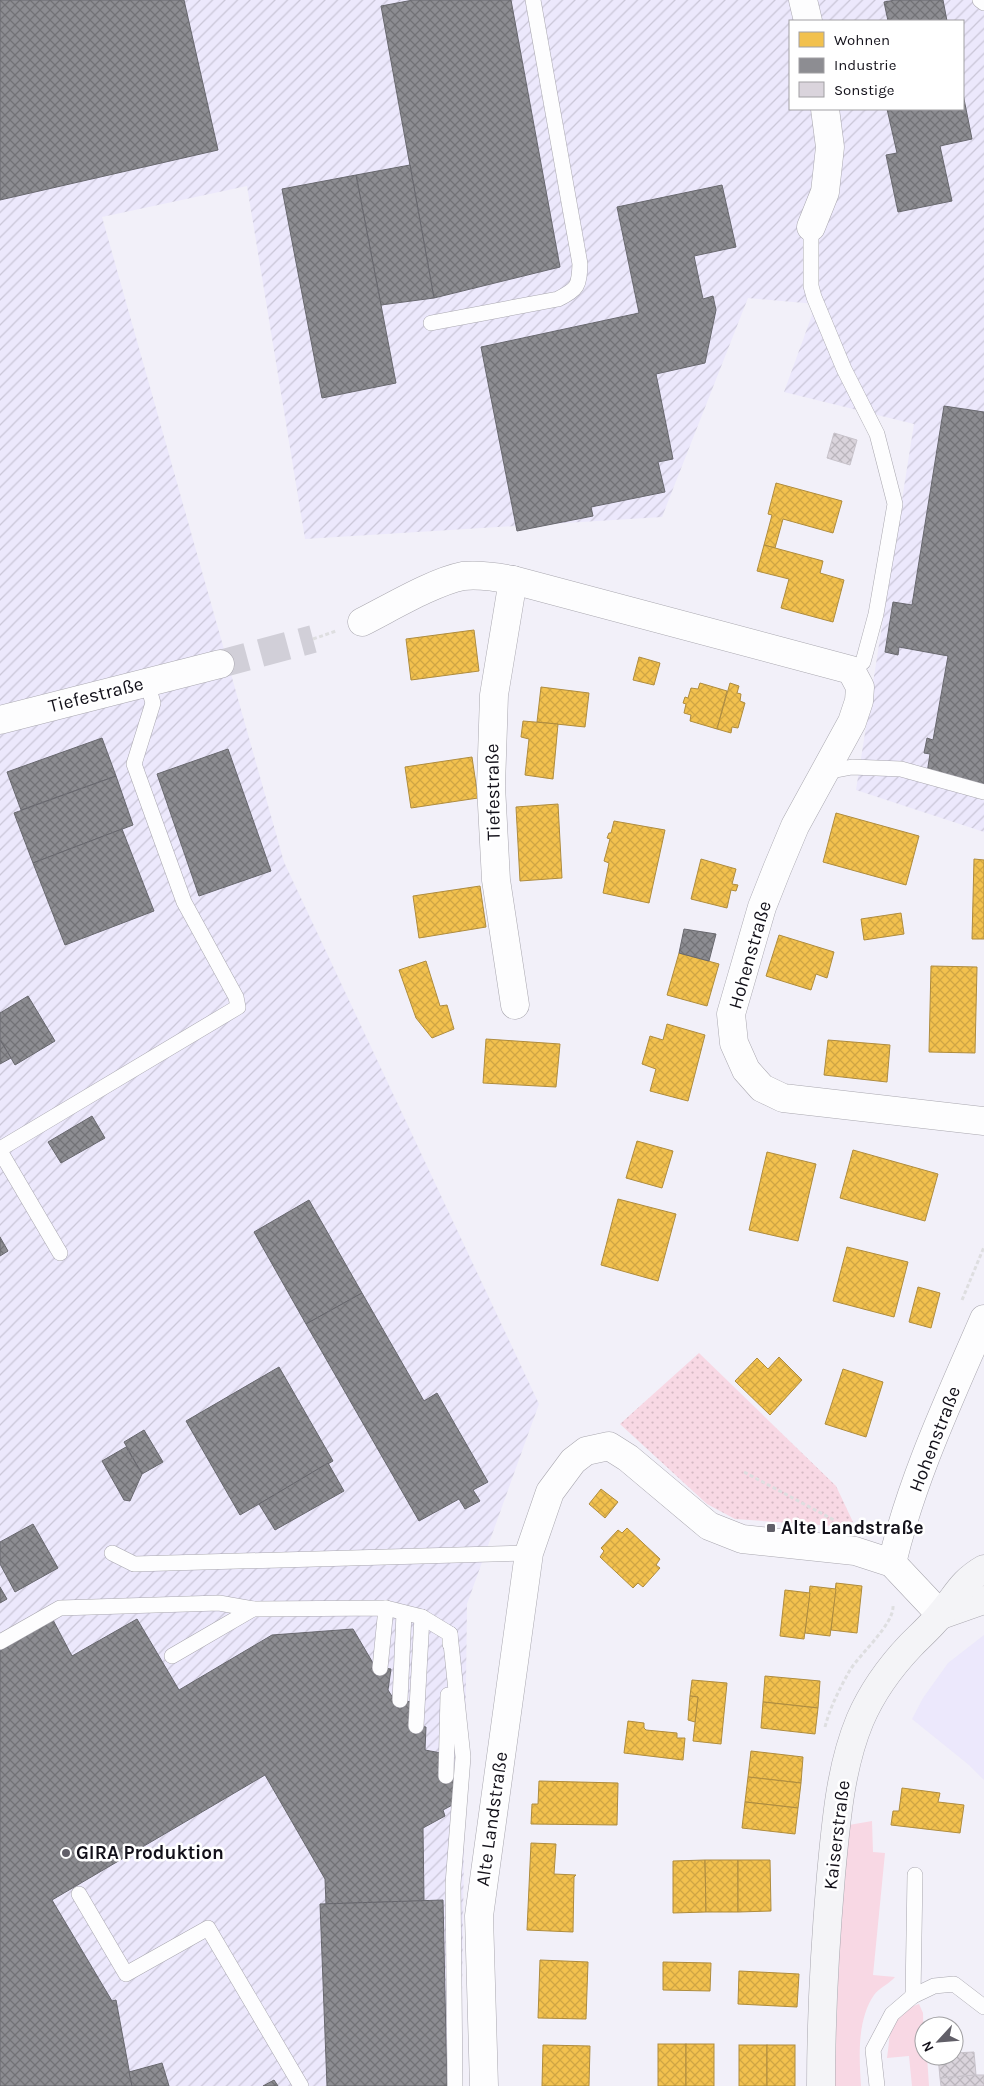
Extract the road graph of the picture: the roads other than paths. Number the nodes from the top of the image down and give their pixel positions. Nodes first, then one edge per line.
1 (533, 0) edge
2 (803, 0) edge
3 (980, 0) edge
4 (984, 3) edge
5 (808, 20) edge
6 (825, 110) edge
7 (811, 227) joint
8 (431, 323) dead end
9 (513, 580) junction
10 (362, 622) dead end
11 (220, 664) tunnel mouth
12 (851, 670) junction
13 (147, 682) junction
14 (0, 720) edge
15 (826, 772) junction
16 (984, 792) edge
17 (515, 1005) dead end
18 (984, 1121) edge
19 (0, 1150) edge
20 (60, 1253) dead end
21 (984, 1319) edge
22 (112, 1553) dead end
23 (529, 1553) junction
24 (892, 1563) junction
25 (984, 1569) edge
26 (984, 1600) edge
27 (253, 1608) junction
28 (386, 1608) junction
29 (404, 1613) junction
30 (941, 1615) junction
31 (422, 1617) junction
32 (450, 1634) junction
33 (0, 1642) edge
34 (172, 1656) dead end
35 (380, 1668) dead end
36 (400, 1700) dead end
37 (416, 1726) dead end
38 (446, 1776) dead end
39 (915, 1875) dead end
40 (78, 1894) dead end
41 (913, 1996) junction
42 (982, 2001) edge
43 (301, 2086) edge
44 (455, 2086) edge
45 (484, 2086) edge
46 (821, 2086) edge
47 (877, 2086) edge

1 - 8 lane
2 - 5 street
3 - 4 lane
6 - 7 street
7 - 12 lane
9 - 10 street
9 - 12 street
9 - 17 street, Tiefestraße
11 - 13 street, Tiefestraße
12 - 15 street, Hohenstraße
13 - 14 street, Tiefestraße
13 - 19 lane
15 - 16 lane
15 - 18 street, Hohenstraße
19 - 20 lane
21 - 24 street, Hohenstraße
22 - 23 lane
23 - 24 street, Alte Landstraße
23 - 45 street, Alte Landstraße
24 - 30 street, Alte Landstraße
25 - 30 main road, Kaiserstraße
26 - 30 main road, Kaiserstraße
27 - 28 lane
27 - 33 lane
27 - 34 lane
28 - 29 lane
28 - 35 lane
29 - 31 lane
29 - 36 lane
30 - 46 main road, Kaiserstraße
31 - 32 lane
31 - 37 lane
32 - 38 lane
32 - 44 lane
39 - 41 lane
40 - 43 lane
41 - 42 lane
41 - 47 lane

